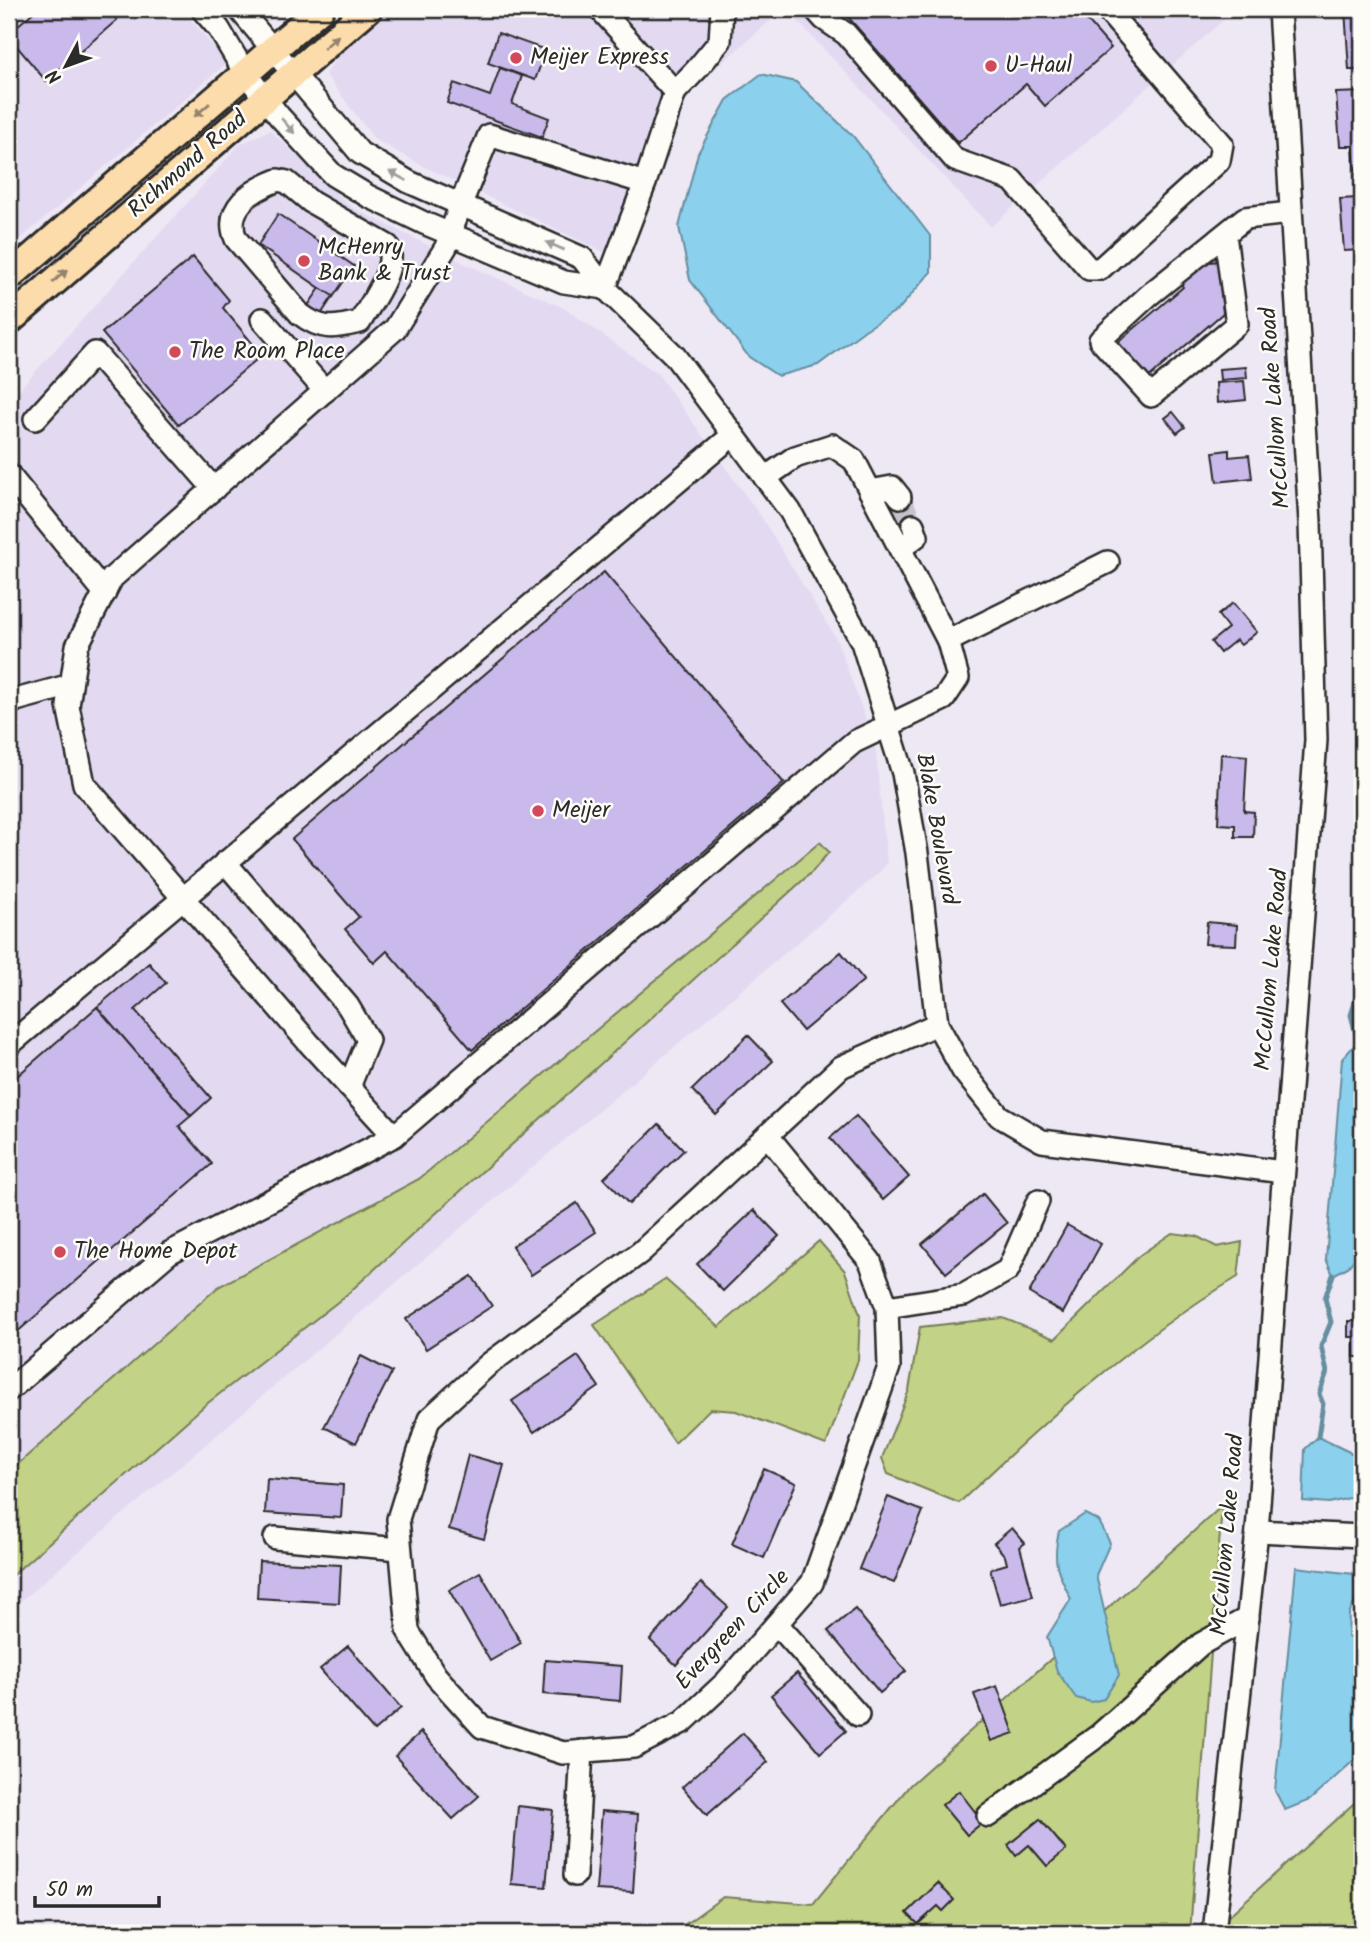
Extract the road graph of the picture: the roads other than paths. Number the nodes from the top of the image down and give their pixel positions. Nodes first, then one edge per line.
1 (202, 9) edge
2 (239, 9) edge
3 (320, 9) edge
4 (368, 9) edge
5 (600, 9) edge
6 (722, 9) edge
7 (815, 9) edge
8 (1106, 9) edge
9 (1279, 9) edge
10 (273, 50) junction
11 (245, 73) junction
12 (294, 75) junction
13 (675, 92) junction
14 (266, 98) junction
15 (645, 183) junction
16 (460, 206) junction
17 (1290, 213) junction
18 (450, 234) junction
19 (1225, 235) junction
20 (9, 277) edge
21 (605, 288) junction
22 (262, 318) dead end
23 (9, 321) edge
24 (360, 322) junction
25 (380, 343) junction
26 (325, 391) junction
27 (35, 419) dead end
28 (733, 435) junction
29 (9, 475) edge
30 (765, 478) junction
31 (214, 489) junction
32 (870, 491) junction
33 (900, 497) dead end
34 (913, 525) dead end
35 (900, 549) junction
36 (1108, 562) dead end
37 (105, 593) junction
38 (948, 641) junction
39 (71, 685) junction
40 (9, 705) edge
41 (888, 724) junction
42 (225, 862) junction
43 (183, 898) junction
44 (937, 1024) junction
45 (9, 1045) edge
46 (349, 1087) junction
47 (767, 1135) junction
48 (394, 1136) junction
49 (1283, 1172) junction
50 (1038, 1201) dead end
51 (887, 1307) junction
52 (9, 1390) edge
53 (1257, 1531) junction
54 (1362, 1536) edge
55 (275, 1538) dead end
56 (400, 1549) junction
57 (1248, 1618) junction
58 (777, 1624) junction
59 (858, 1715) dead end
60 (582, 1751) junction
61 (988, 1816) dead end
62 (575, 1875) dead end
63 (1217, 1932) edge

1 - 11 street
2 - 10 street, Blake Boulevard
3 - 10 main road, Richmond Road
12 -> 4 main road, Richmond Road
5 - 13 street
6 - 13 street
7 - 8 street
9 - 17 street, McCullom Lake Road
10 - 11 main road, Richmond Road
10 - 12 street, Blake Boulevard
11 - 14 street
11 -> 20 main road, Richmond Road
12 - 14 main road, Richmond Road
16 -> 12 street, Blake Boulevard
13 - 15 street
14 -> 18 street
23 -> 14 main road, Richmond Road
15 - 16 street
15 - 21 street
16 - 18 street
21 -> 16 street, Blake Boulevard
17 - 19 street
17 - 49 street, McCullom Lake Road
18 - 21 street
18 - 25 street
19 - 19 street
21 - 28 street, Blake Boulevard
22 - 26 street
24 - 24 street
24 - 25 street
25 - 26 street
26 - 31 street
27 - 31 street
28 - 30 street, Blake Boulevard
28 - 42 street
29 - 37 street
30 - 32 street
30 - 41 street, Blake Boulevard
31 - 37 street
32 - 33 street
32 - 35 street
34 - 35 street
35 - 38 street
36 - 38 street
37 - 39 street
38 - 41 street
39 - 40 street
39 - 43 street
41 - 44 street, Blake Boulevard
41 - 48 street
42 - 43 street
42 - 46 street
43 - 45 street
43 - 46 street
44 - 47 street, Evergreen Circle
44 - 49 street, Blake Boulevard
46 - 48 street
47 - 51 street, Evergreen Circle
47 - 56 street, Evergreen Circle
48 - 52 street
49 - 53 street, McCullom Lake Road
50 - 51 street
51 - 58 street, Evergreen Circle
53 - 54 street
53 - 57 street, McCullom Lake Road
55 - 56 street
56 - 60 street, Evergreen Circle
57 - 61 street
57 - 63 street, McCullom Lake Road
58 - 59 street
58 - 60 street, Evergreen Circle
60 - 62 street

